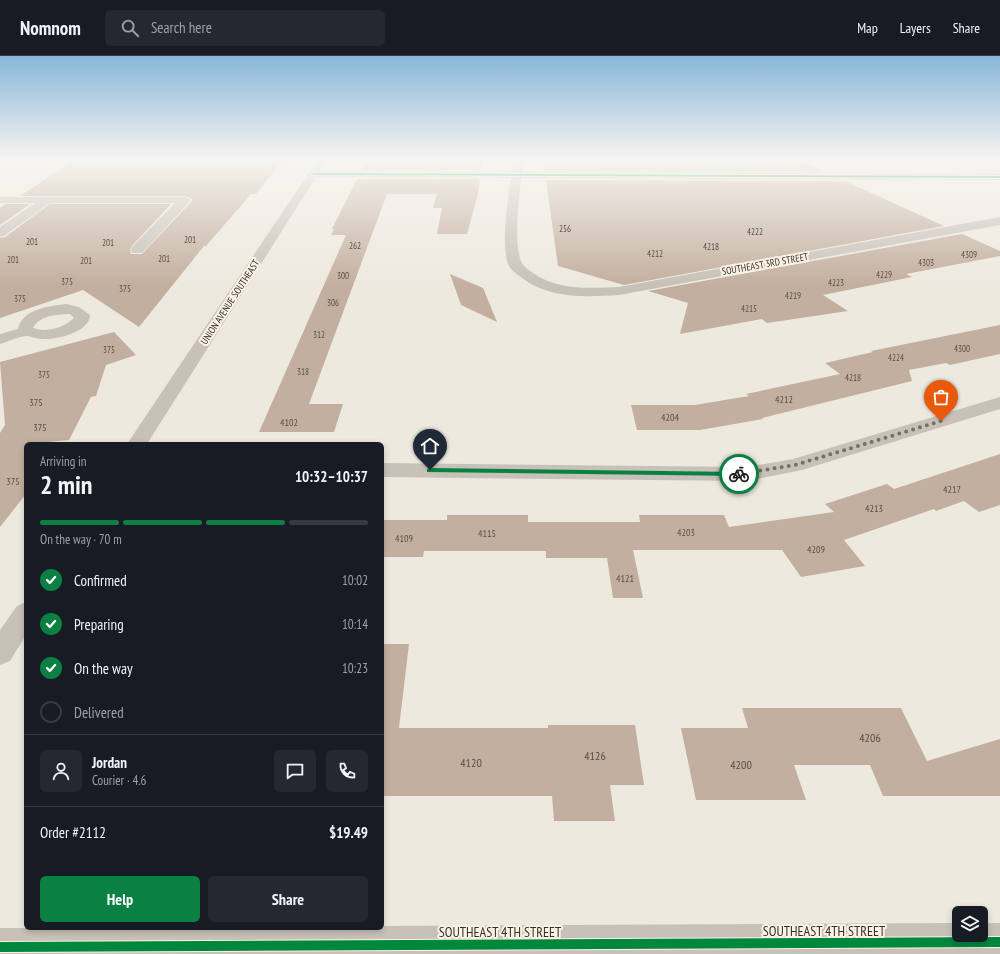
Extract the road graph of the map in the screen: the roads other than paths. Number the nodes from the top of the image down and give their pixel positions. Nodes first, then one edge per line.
1 (45, 201) edge
2 (183, 201) edge
3 (295, 201) edge
4 (515, 201) edge
5 (1000, 221) edge
6 (0, 233) edge
7 (137, 250) dead end
8 (27, 331) dead end
9 (0, 339) edge
10 (1000, 403) edge
11 (138, 442) edge
12 (384, 470) edge
13 (24, 616) edge
14 (0, 653) edge
15 (1000, 942) edge
16 (0, 947) edge
17 (547, 949) edge

1 - 6 street
2 - 7 street
3 - 11 street, UNION AVENUE SOUTHEAST
4 - 5 street, SOUTHEAST 3RD STREET
8 - 9 street
10 - 12 street
13 - 14 street
15 - 17 street, SOUTHEAST 4TH STREET
16 - 17 street, SOUTHEAST 4TH STREET

